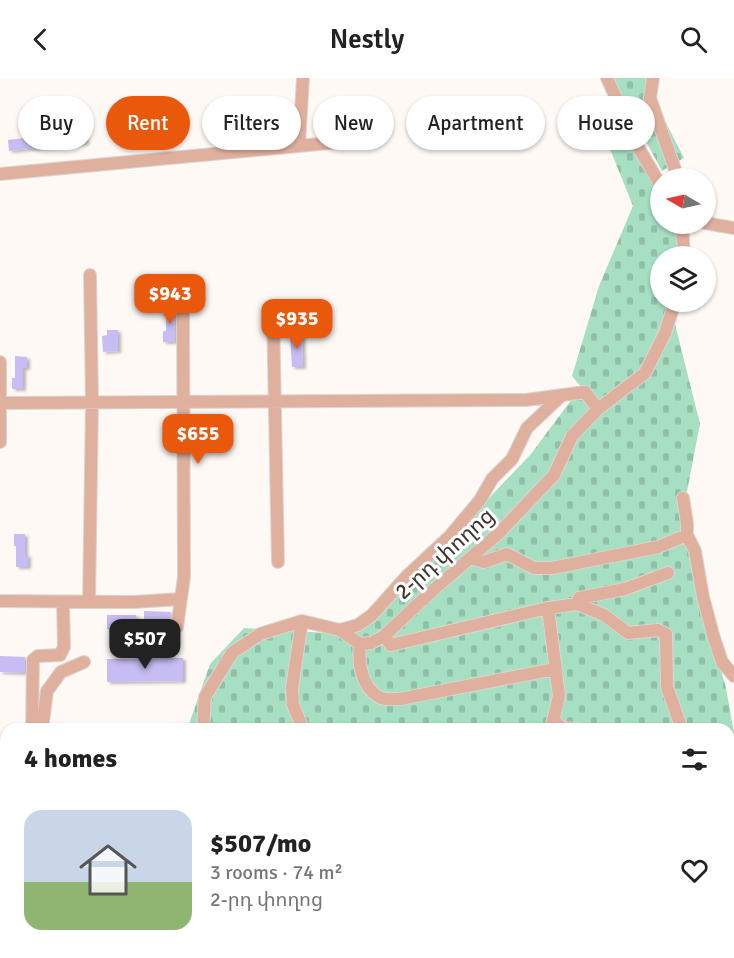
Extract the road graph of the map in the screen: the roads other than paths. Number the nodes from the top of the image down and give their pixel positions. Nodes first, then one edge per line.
1 (303, 78) edge
2 (607, 78) edge
3 (653, 78) edge
4 (301, 112) edge
5 (247, 150) edge
6 (650, 168) edge
7 (674, 168) edge
8 (0, 174) edge
9 (716, 225) edge
10 (734, 228) edge
11 (90, 275) dead end
12 (183, 299) dead end
13 (672, 312) edge
14 (273, 313) dead end
15 (0, 362) edge
16 (561, 396) junction
17 (92, 402) junction
18 (183, 402) junction
19 (276, 402) junction
20 (0, 403) edge
21 (598, 408) junction
22 (0, 442) edge
23 (683, 498) dead end
24 (687, 535) junction
25 (470, 558) junction
26 (279, 562) dead end
27 (668, 573) dead end
28 (181, 599) junction
29 (0, 601) edge
30 (63, 602) junction
31 (89, 602) junction
32 (577, 604) junction
33 (548, 609) junction
34 (303, 621) junction
35 (177, 627) dead end
36 (340, 630) junction
37 (384, 636) junction
38 (360, 644) junction
39 (84, 662) dead end
40 (555, 669) junction
41 (734, 676) edge
42 (32, 723) edge
43 (43, 723) edge
44 (203, 723) edge
45 (300, 723) edge
46 (553, 723) edge
47 (680, 723) edge

1 - 4 street
2 - 6 street
3 - 7 street
5 - 8 street
9 - 10 street
11 - 17 street
12 - 18 street
13 - 21 street, 2-րդ փողոց
14 - 19 street
15 - 20 street
16 - 19 street
16 - 21 street
16 - 36 street
17 - 18 street
17 - 20 street
17 - 31 street
18 - 19 street
18 - 28 street
19 - 26 street
20 - 22 street
21 - 25 street, 2-րդ փողոց
23 - 24 street
24 - 25 street
24 - 41 street
25 - 37 street, 2-րդ փողոց
27 - 32 street
28 - 31 street
28 - 35 street
29 - 30 street
30 - 31 street
30 - 42 street
32 - 33 street
32 - 47 street
33 - 37 street
33 - 40 street
34 - 36 street
34 - 44 street
34 - 45 street
36 - 38 street
37 - 38 street, 2-րդ փողոց
38 - 40 street
39 - 43 street
40 - 46 street

